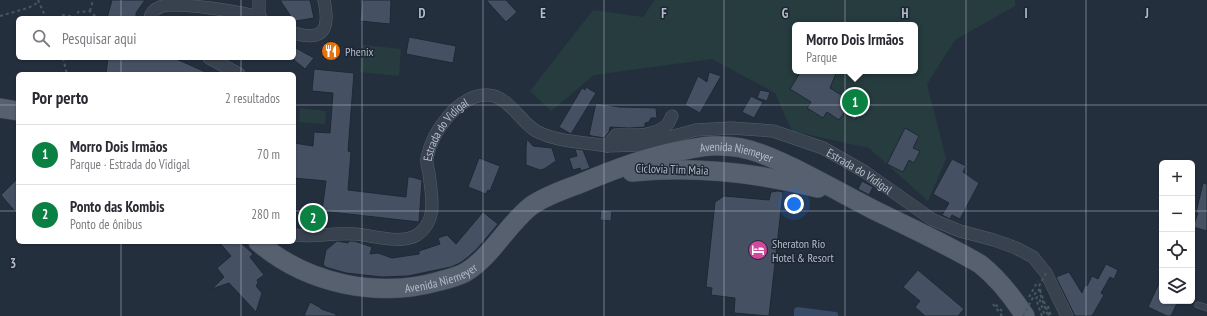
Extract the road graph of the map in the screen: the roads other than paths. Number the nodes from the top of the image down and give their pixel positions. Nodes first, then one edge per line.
1 (259, 0) edge
2 (324, 0) edge
3 (150, 16) edge
4 (252, 16) edge
5 (260, 16) edge
6 (296, 33) edge
7 (213, 60) edge
8 (235, 72) edge
9 (0, 108) edge
10 (16, 111) edge
11 (672, 116) dead end
12 (607, 146) junction
13 (686, 150) junction
14 (751, 150) junction
15 (711, 171) junction
16 (600, 175) junction
17 (845, 194) junction
18 (296, 235) edge
19 (260, 244) edge
20 (1198, 305) dead end
21 (1207, 308) edge
22 (1024, 316) edge
23 (1067, 316) edge

1 - 5 street
2 - 6 street
3 - 4 street
7 - 8 street
9 - 10 main road
11 - 12 street
12 - 18 street, Estrada do Vidigal
12 - 23 street, Estrada do Vidigal
13 - 14 main road, Avenida Niemeyer
13 - 15 main road
13 - 16 main road, Avenida Niemeyer
14 - 15 main road
14 - 17 main road, Avenida Niemeyer
15 - 16 main road, Avenida Niemeyer
15 - 17 main road, Avenida Niemeyer
16 - 19 main road, Avenida Niemeyer
17 - 22 main road, Avenida Niemeyer
20 - 21 lane

